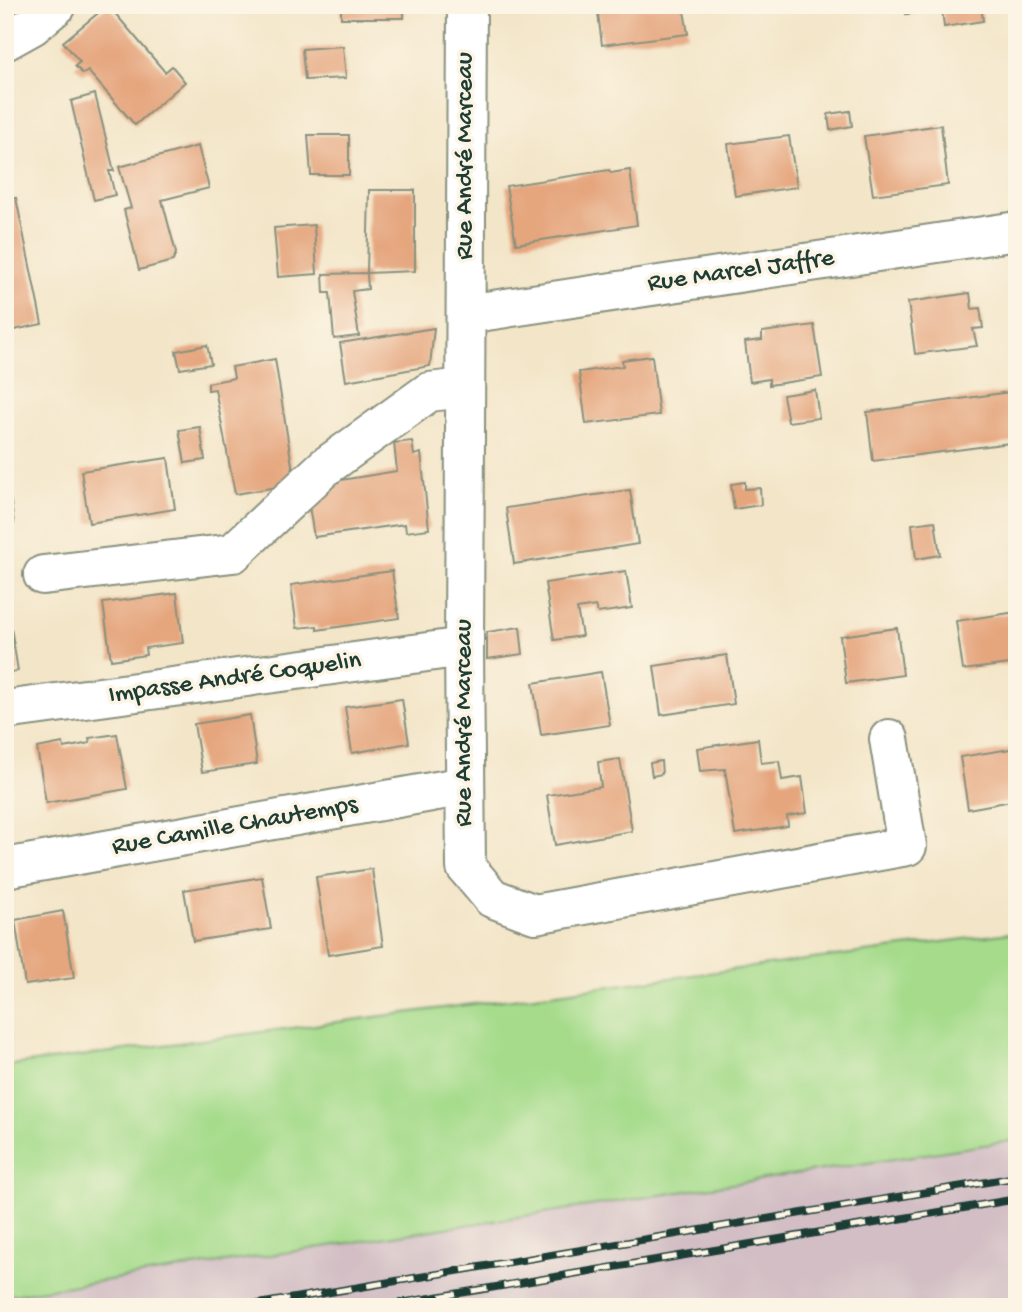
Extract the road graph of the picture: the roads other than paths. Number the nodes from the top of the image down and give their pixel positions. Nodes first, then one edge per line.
1 (57, 5) edge
2 (467, 5) edge
3 (5, 41) edge
4 (1017, 231) edge
5 (466, 314) junction
6 (465, 388) junction
7 (43, 575) dead end
8 (464, 647) junction
9 (5, 710) edge
10 (889, 739) dead end
11 (465, 786) junction
12 (5, 868) edge

1 - 3 street
2 - 5 street, Rue André Marceau
4 - 5 street, Rue Marcel Jaffre
5 - 6 street, Rue André Marceau
6 - 7 street
6 - 8 street, Rue André Marceau
8 - 9 street, Impasse André Coquelin
8 - 11 street, Rue André Marceau
10 - 11 street, Rue André Marceau
11 - 12 street, Rue Camille Chautemps

